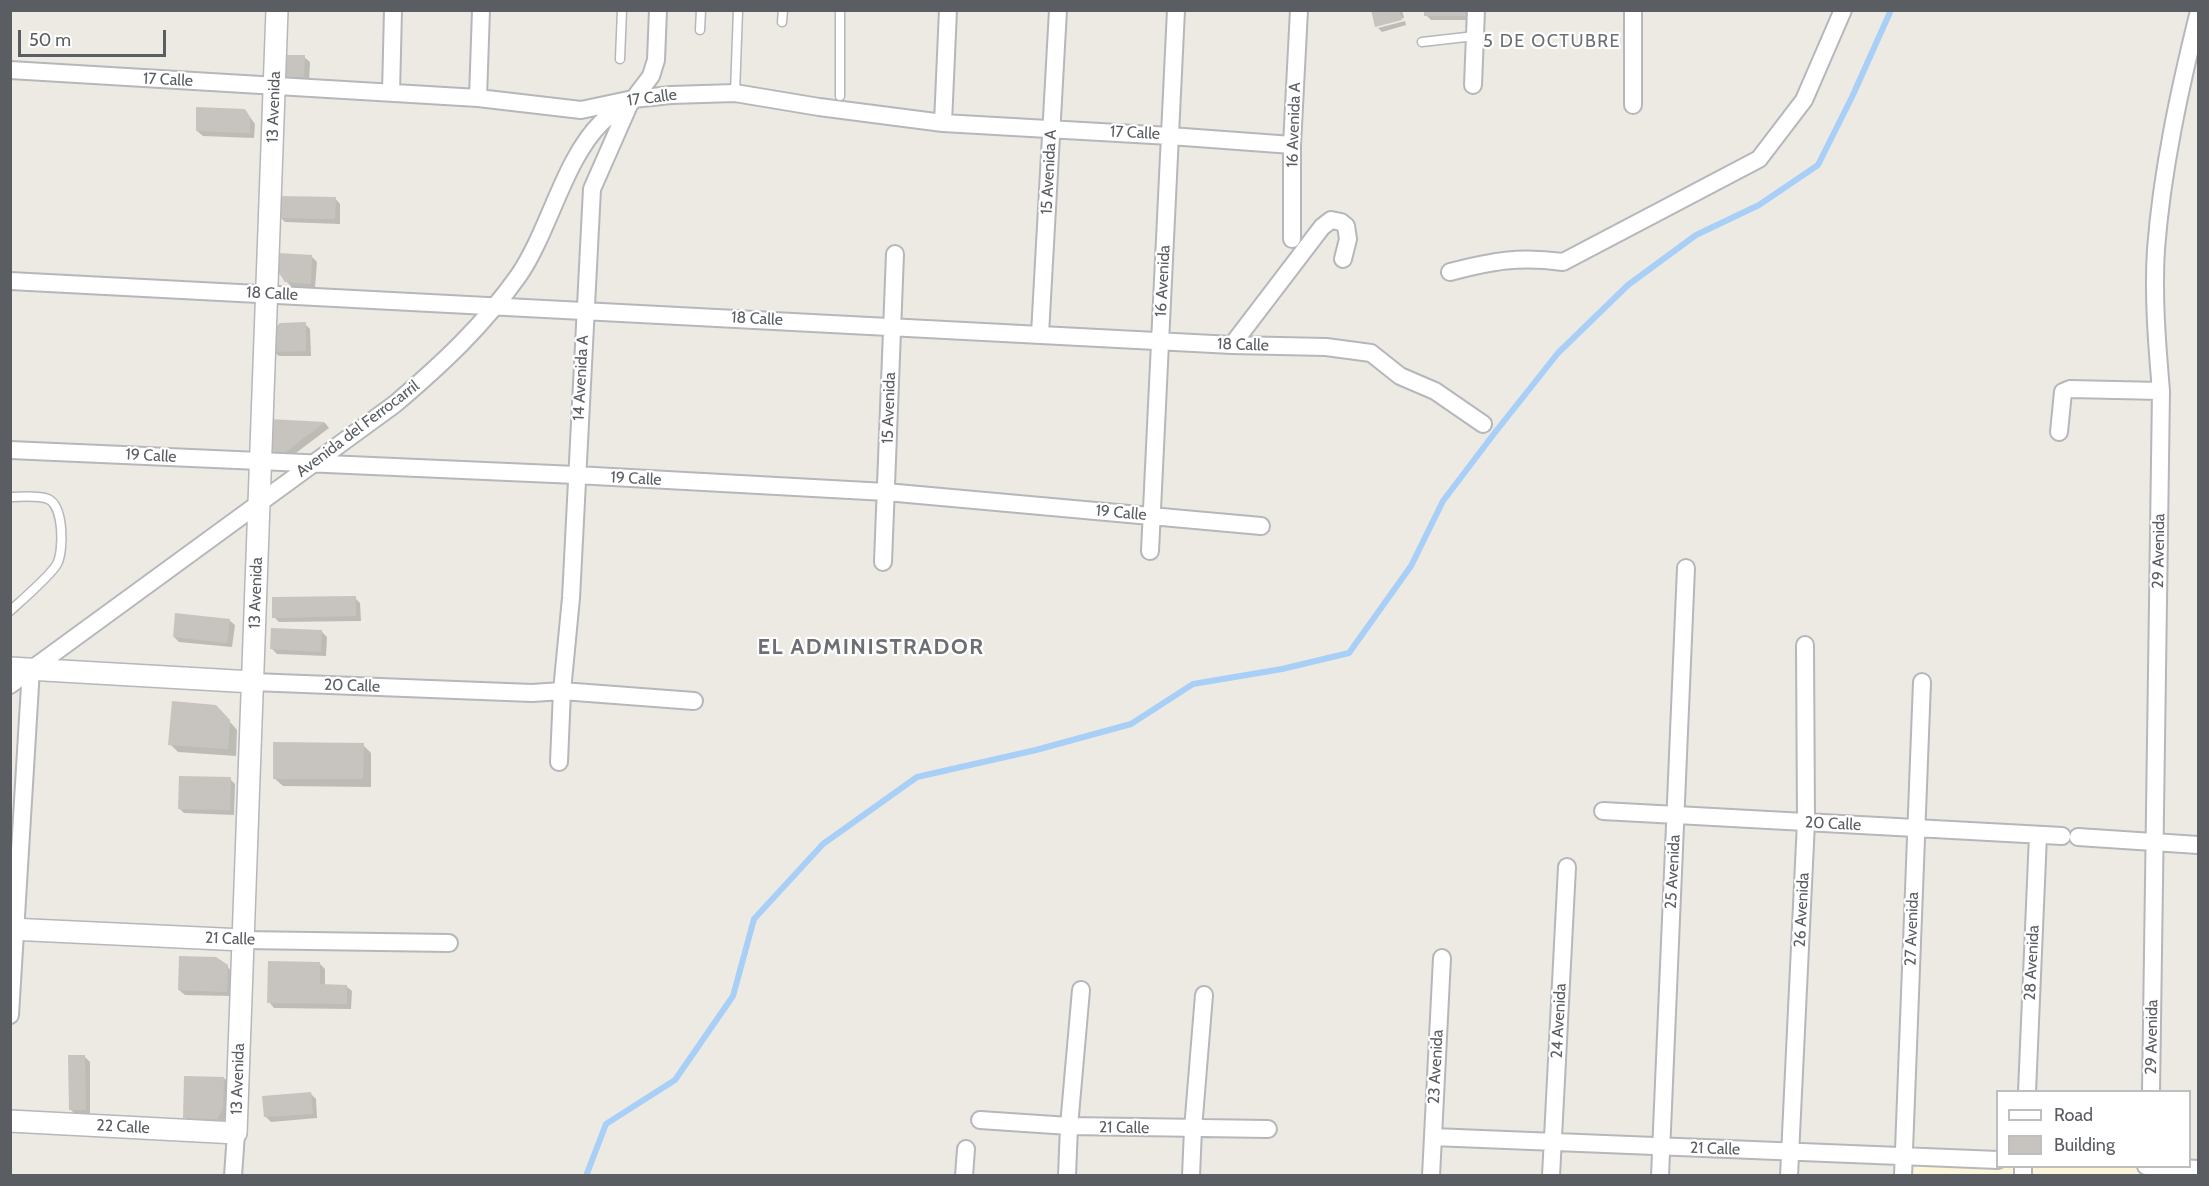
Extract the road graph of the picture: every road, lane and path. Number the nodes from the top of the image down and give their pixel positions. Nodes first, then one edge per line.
1 (277, 10) edge
2 (393, 10) edge
3 (481, 10) edge
4 (622, 10) edge
5 (658, 10) edge
6 (701, 10) edge
7 (738, 10) edge
8 (783, 10) edge
9 (840, 10) edge
10 (948, 10) edge
11 (1058, 10) edge
12 (1176, 10) edge
13 (1299, 10) edge
14 (1476, 10) edge
15 (1633, 10) edge
16 (1843, 10) edge
17 (2199, 15) edge
18 (782, 22) dead end
19 (700, 30) dead end
20 (1475, 36) junction
21 (1422, 42) dead end
22 (620, 59) dead end
23 (10, 70) edge
24 (1473, 85) dead end
25 (274, 86) junction
26 (391, 93) junction
27 (735, 93) junction
28 (840, 96) dead end
29 (478, 98) junction
30 (631, 102) junction
31 (1633, 105) dead end
32 (943, 123) junction
33 (1052, 128) junction
34 (1170, 136) junction
35 (1292, 145) junction
36 (1292, 239) dead end
37 (895, 254) dead end
38 (1343, 259) dead end
39 (1450, 272) dead end
40 (10, 281) edge
41 (267, 294) junction
42 (496, 305) junction
43 (584, 310) junction
44 (892, 326) junction
45 (1040, 334) junction
46 (1160, 341) junction
47 (1232, 345) junction
48 (2161, 391) junction
49 (1483, 424) dead end
50 (2060, 432) dead end
51 (10, 450) edge
52 (261, 461) junction
53 (311, 464) junction
54 (576, 475) junction
55 (886, 492) junction
56 (10, 497) edge
57 (259, 502) junction
58 (1152, 516) junction
59 (1261, 526) dead end
60 (1150, 551) dead end
61 (883, 562) dead end
62 (1686, 568) dead end
63 (10, 611) edge
64 (1805, 645) dead end
65 (21, 669) edge
66 (253, 682) junction
67 (1922, 682) dead end
68 (10, 685) edge
69 (562, 691) junction
70 (694, 701) dead end
71 (559, 762) dead end
72 (1603, 811) dead end
73 (1675, 815) junction
74 (1806, 822) junction
75 (1916, 828) junction
76 (2038, 835) junction
77 (2156, 843) junction
78 (2199, 844) edge
79 (1567, 867) dead end
80 (13, 929) edge
81 (243, 940) junction
82 (449, 943) dead end
83 (1442, 958) dead end
84 (1081, 990) dead end
85 (1204, 995) dead end
86 (10, 1015) edge
87 (2026, 1090) edge
88 (2151, 1090) edge
89 (980, 1120) dead end
90 (10, 1121) edge
91 (1069, 1126) junction
92 (1193, 1129) junction
93 (1268, 1129) dead end
94 (236, 1133) junction
95 (1433, 1137) junction
96 (1553, 1142) junction
97 (1661, 1147) junction
98 (966, 1149) dead end
99 (1791, 1152) junction
100 (1904, 1156) junction
101 (1996, 1160) edge
102 (2174, 1168) edge
103 (2199, 1169) edge
104 (232, 1176) edge
105 (964, 1176) edge
106 (1067, 1176) edge
107 (1191, 1176) edge
108 (1431, 1176) edge
109 (1551, 1176) edge
110 (1660, 1176) edge
111 (1789, 1176) edge
112 (1903, 1176) edge

1 - 25 street, 13 Avenida
2 - 26 street
3 - 29 street
4 - 22 lane
5 - 30 street, 14 Avenida A
6 - 19 lane
7 - 27 lane
8 - 18 lane
9 - 28 lane
10 - 32 street
11 - 33 street, 15 Avenida A
12 - 34 street, 16 Avenida
13 - 35 street, 16 Avenida A
14 - 20 street
15 - 31 street
16 - 39 street
17 - 48 street, 29 Avenida
20 - 21 lane
20 - 24 street
23 - 25 street, 17 Calle
25 - 26 street, 17 Calle
25 - 41 street, 13 Avenida
26 - 29 street, 17 Calle
27 - 30 street, 17 Calle
27 - 32 street, 17 Calle
29 - 30 street, 17 Calle
30 - 42 street, Avenida del Ferrocarril
30 - 43 street, 14 Avenida A
32 - 33 street, 17 Calle
33 - 34 street, 17 Calle
33 - 45 street, 15 Avenida A
34 - 35 street, 17 Calle
34 - 46 street, 16 Avenida
35 - 36 street, 16 Avenida A
37 - 44 street, 15 Avenida
38 - 47 street
40 - 41 street, 18 Calle
41 - 42 street, 18 Calle
41 - 52 street, 13 Avenida
42 - 43 street, 18 Calle
42 - 53 street, Avenida del Ferrocarril
43 - 44 street, 18 Calle
43 - 54 street, 14 Avenida A
44 - 45 street, 18 Calle
44 - 55 street, 15 Avenida
45 - 46 street, 18 Calle
46 - 47 street, 18 Calle
46 - 58 street, 16 Avenida
47 - 49 street, 18 Calle
48 - 50 street
48 - 77 street, 29 Avenida
51 - 52 street, 19 Calle
52 - 53 street, 19 Calle
52 - 57 street, 13 Avenida
53 - 54 street, 19 Calle
53 - 57 street, Avenida del Ferrocarril
54 - 55 street, 19 Calle
54 - 69 street, 14 Avenida A
55 - 58 street, 19 Calle
55 - 61 street, 15 Avenida
56 - 63 lane
57 - 65 street, Avenida del Ferrocarril
57 - 66 street, 13 Avenida
58 - 59 street, 19 Calle
58 - 60 street, 16 Avenida
62 - 73 street, 25 Avenida
64 - 74 street, 26 Avenida
65 - 66 street, 20 Calle
65 - 68 street, Avenida del Ferrocarril
65 - 80 street
66 - 69 street, 20 Calle
66 - 81 street, 13 Avenida
67 - 75 street, 27 Avenida
69 - 70 street, 20 Calle
69 - 71 street, 14 Avenida A
72 - 73 street, 20 Calle
73 - 74 street, 20 Calle
73 - 97 street, 25 Avenida
74 - 75 street, 20 Calle
74 - 99 street, 26 Avenida
75 - 76 street, 20 Calle
75 - 100 street, 27 Avenida
76 - 77 street, 20 Calle
76 - 87 street, 28 Avenida
77 - 78 street, 20 Calle
77 - 88 street, 29 Avenida
79 - 96 street, 24 Avenida
80 - 81 street, 21 Calle
80 - 86 street
81 - 82 street, 21 Calle
81 - 94 street, 13 Avenida
83 - 95 street, 23 Avenida
84 - 91 street
85 - 92 street
89 - 91 street, 21 Calle
90 - 94 street, 22 Calle
91 - 92 street, 21 Calle
91 - 106 street
92 - 93 street, 21 Calle
92 - 107 street
94 - 104 street, 13 Avenida
95 - 96 street, 21 Calle
95 - 108 street, 23 Avenida
96 - 97 street, 21 Calle
96 - 109 street, 24 Avenida
97 - 99 street, 21 Calle
97 - 110 street, 25 Avenida
98 - 105 street
99 - 100 street, 21 Calle
99 - 111 street, 26 Avenida
100 - 101 street, 21 Calle
100 - 112 street, 27 Avenida
102 - 103 street

